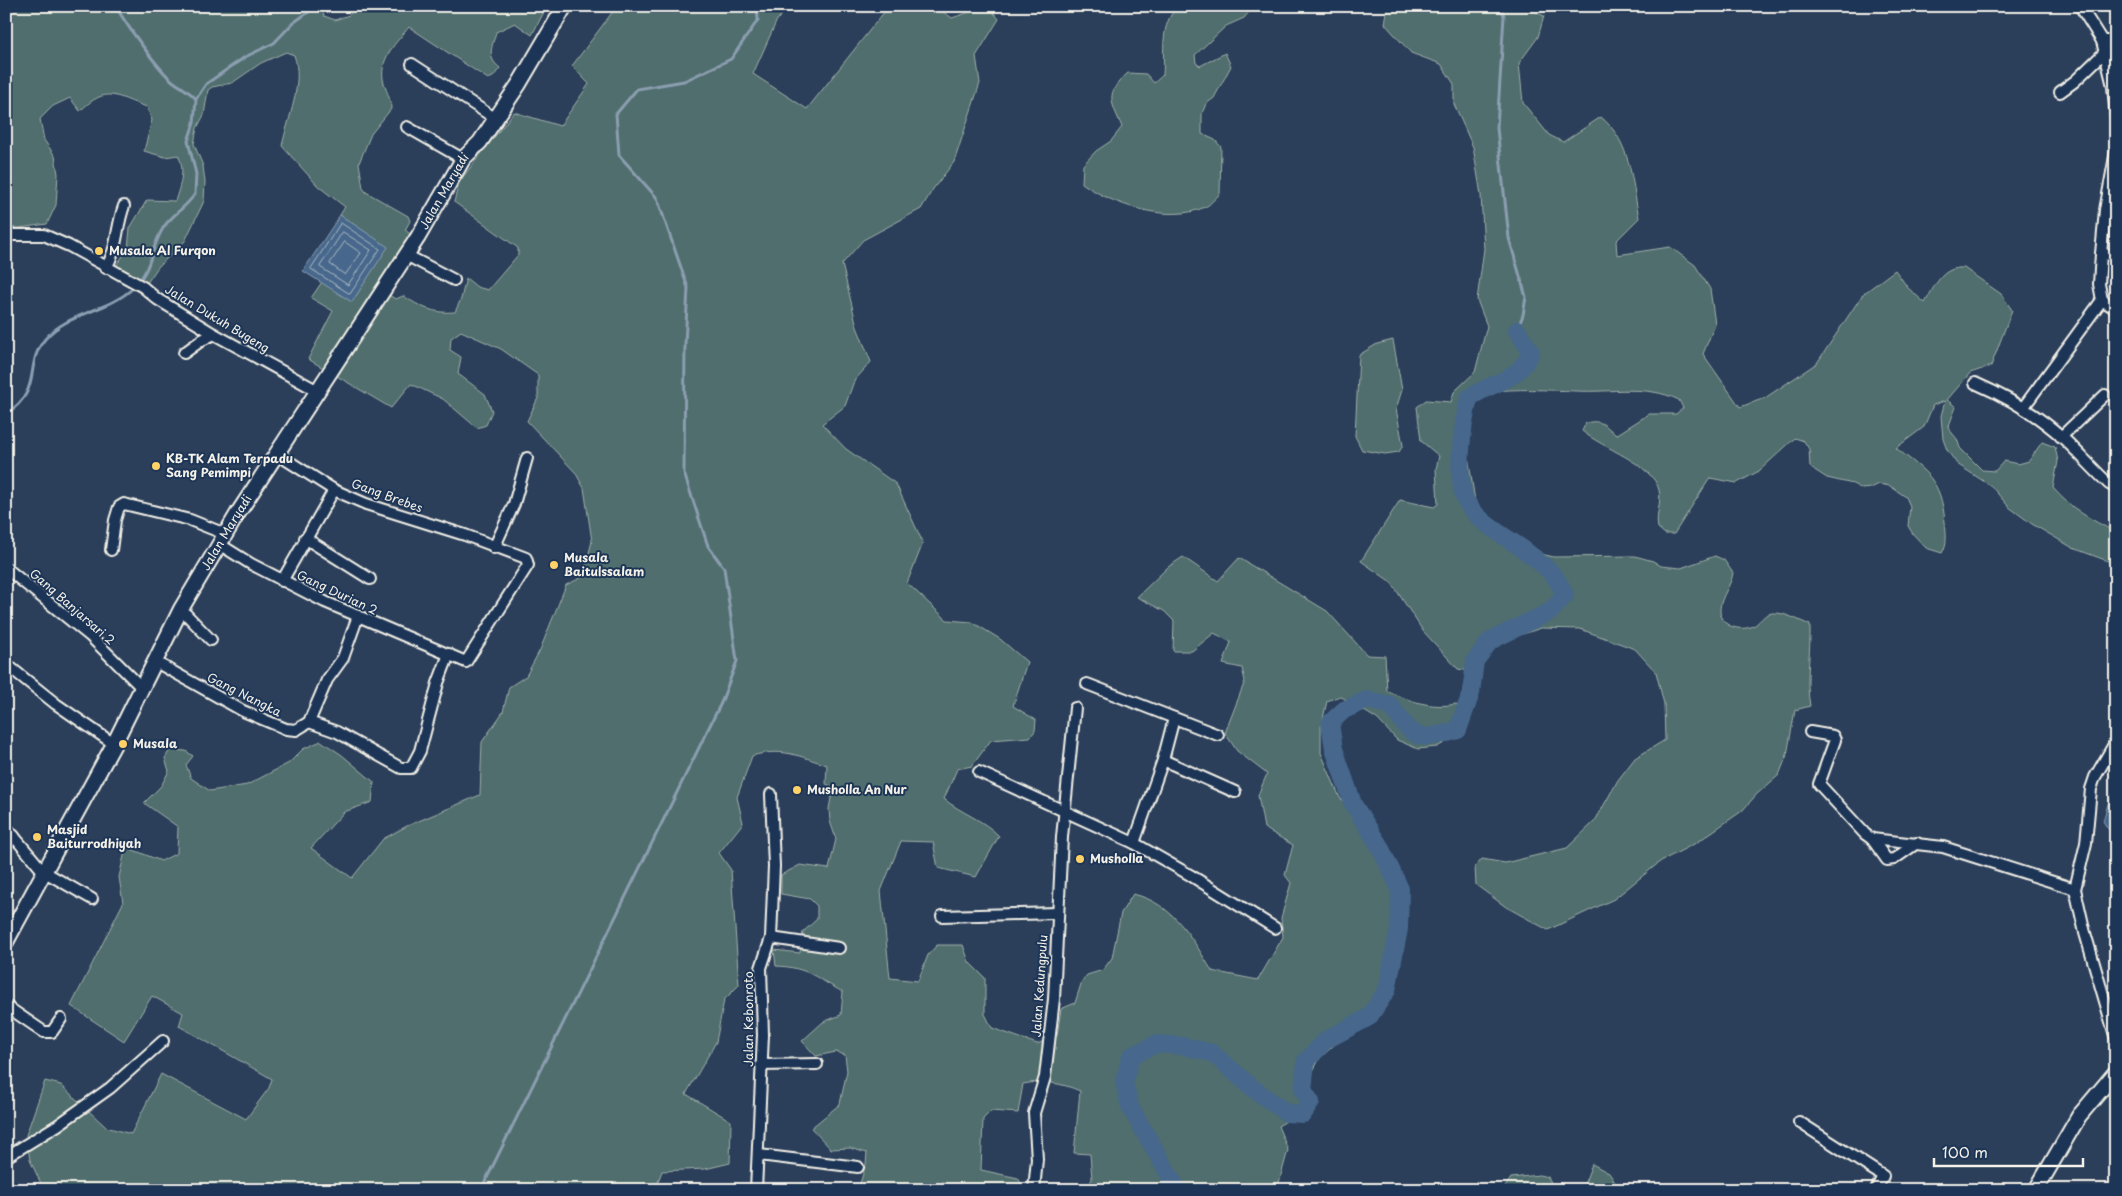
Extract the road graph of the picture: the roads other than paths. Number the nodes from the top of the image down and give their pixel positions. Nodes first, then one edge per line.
1 (565, 6) edge
2 (2080, 6) edge
3 (2102, 41) junction
4 (2116, 41) edge
5 (2105, 52) junction
6 (412, 64) dead end
7 (2060, 92) dead end
8 (496, 119) junction
9 (2116, 119) edge
10 (407, 127) dead end
11 (2116, 151) edge
12 (463, 159) junction
13 (124, 206) dead end
14 (2116, 209) edge
15 (2104, 210) junction
16 (6, 235) edge
17 (2101, 254) junction
18 (2116, 254) edge
19 (406, 255) junction
20 (106, 268) junction
21 (454, 280) dead end
22 (2102, 300) junction
23 (2116, 309) edge
24 (214, 334) junction
25 (184, 353) dead end
26 (1975, 383) dead end
27 (316, 390) junction
28 (2105, 395) dead end
29 (2023, 408) junction
30 (2061, 437) junction
31 (277, 454) junction
32 (527, 458) dead end
33 (2116, 488) edge
34 (334, 490) junction
35 (305, 538) junction
36 (222, 539) junction
37 (494, 548) junction
38 (111, 550) dead end
39 (6, 568) edge
40 (370, 579) dead end
41 (282, 580) junction
42 (181, 610) junction
43 (358, 616) junction
44 (211, 640) dead end
45 (449, 654) junction
46 (154, 661) junction
47 (6, 664) edge
48 (1087, 684) dead end
49 (142, 687) junction
50 (1075, 708) dead end
51 (1174, 718) junction
52 (309, 722) junction
53 (1810, 732) dead end
54 (1218, 735) dead end
55 (2116, 741) edge
56 (114, 744) junction
57 (1163, 760) junction
58 (979, 772) dead end
59 (1234, 792) dead end
60 (772, 794) dead end
61 (1064, 812) junction
62 (6, 827) edge
63 (14, 836) junction
64 (1872, 839) junction
65 (1134, 843) junction
66 (1917, 843) junction
67 (6, 845) edge
68 (43, 871) junction
69 (2075, 889) junction
70 (92, 899) dead end
71 (1057, 913) junction
72 (942, 916) dead end
73 (1274, 928) dead end
74 (771, 938) junction
75 (6, 942) edge
76 (839, 948) dead end
77 (6, 1006) edge
78 (61, 1019) dead end
79 (2116, 1039) edge
80 (163, 1040) dead end
81 (817, 1064) dead end
82 (761, 1065) junction
83 (2116, 1072) edge
84 (1799, 1122) dead end
85 (759, 1155) junction
86 (6, 1157) edge
87 (858, 1167) dead end
88 (756, 1190) edge
89 (1034, 1190) edge
90 (1876, 1190) edge
91 (2036, 1190) edge

1 - 8 street, Jalan Maryadi
2 - 3 street
3 - 4 street
3 - 5 street
5 - 7 street
5 - 9 street
6 - 8 street
8 - 12 street, Jalan Maryadi
10 - 12 street
11 - 15 street
12 - 19 street, Jalan Maryadi
13 - 20 street
14 - 15 street
15 - 17 street
16 - 20 street, Jalan Dukuh Bugeng
17 - 18 street
17 - 22 street
19 - 21 street
19 - 27 street, Jalan Maryadi
20 - 24 street, Jalan Dukuh Bugeng
22 - 23 street
22 - 29 street
24 - 25 street
24 - 27 street, Jalan Dukuh Bugeng
26 - 29 street
27 - 31 street, Jalan Maryadi
28 - 30 street
29 - 30 street
30 - 33 street
31 - 34 street, Gang Brebes
31 - 36 street, Jalan Maryadi
32 - 37 street
34 - 35 street
34 - 37 street, Gang Brebes
35 - 40 street
35 - 41 street
36 - 38 street, Gang Durian 2
36 - 41 street, Gang Durian 2
36 - 42 street, Jalan Maryadi
37 - 45 street, Gang Brebes
39 - 49 street, Gang Banjarsari 2
41 - 43 street, Gang Durian 2
42 - 44 street
42 - 46 street, Jalan Maryadi
43 - 45 street, Gang Durian 2
43 - 52 street
45 - 52 street
46 - 49 street, Jalan Maryadi
46 - 52 street, Gang Nangka
47 - 56 street
48 - 51 street
49 - 56 street, Jalan Maryadi
50 - 61 street, Jalan Kedungpulu
51 - 54 street
51 - 57 street
53 - 64 street
55 - 69 street
56 - 68 street, Jalan Maryadi
57 - 59 street
57 - 65 street
58 - 61 street
60 - 74 street, Jalan Kebonroto
61 - 65 street
61 - 71 street, Jalan Kedungpulu
62 - 63 street
63 - 67 street
63 - 68 street
64 - 66 street
64 - 66 street
65 - 73 street
66 - 69 street
68 - 70 street
68 - 75 street, Jalan Maryadi
69 - 79 street
71 - 72 street
71 - 89 street, Jalan Kedungpulu
74 - 76 street
74 - 82 street, Jalan Kebonroto
77 - 78 street
80 - 86 street
81 - 82 street
82 - 85 street, Jalan Kebonroto
83 - 91 street
84 - 90 street
85 - 87 street
85 - 88 street, Jalan Kebonroto

